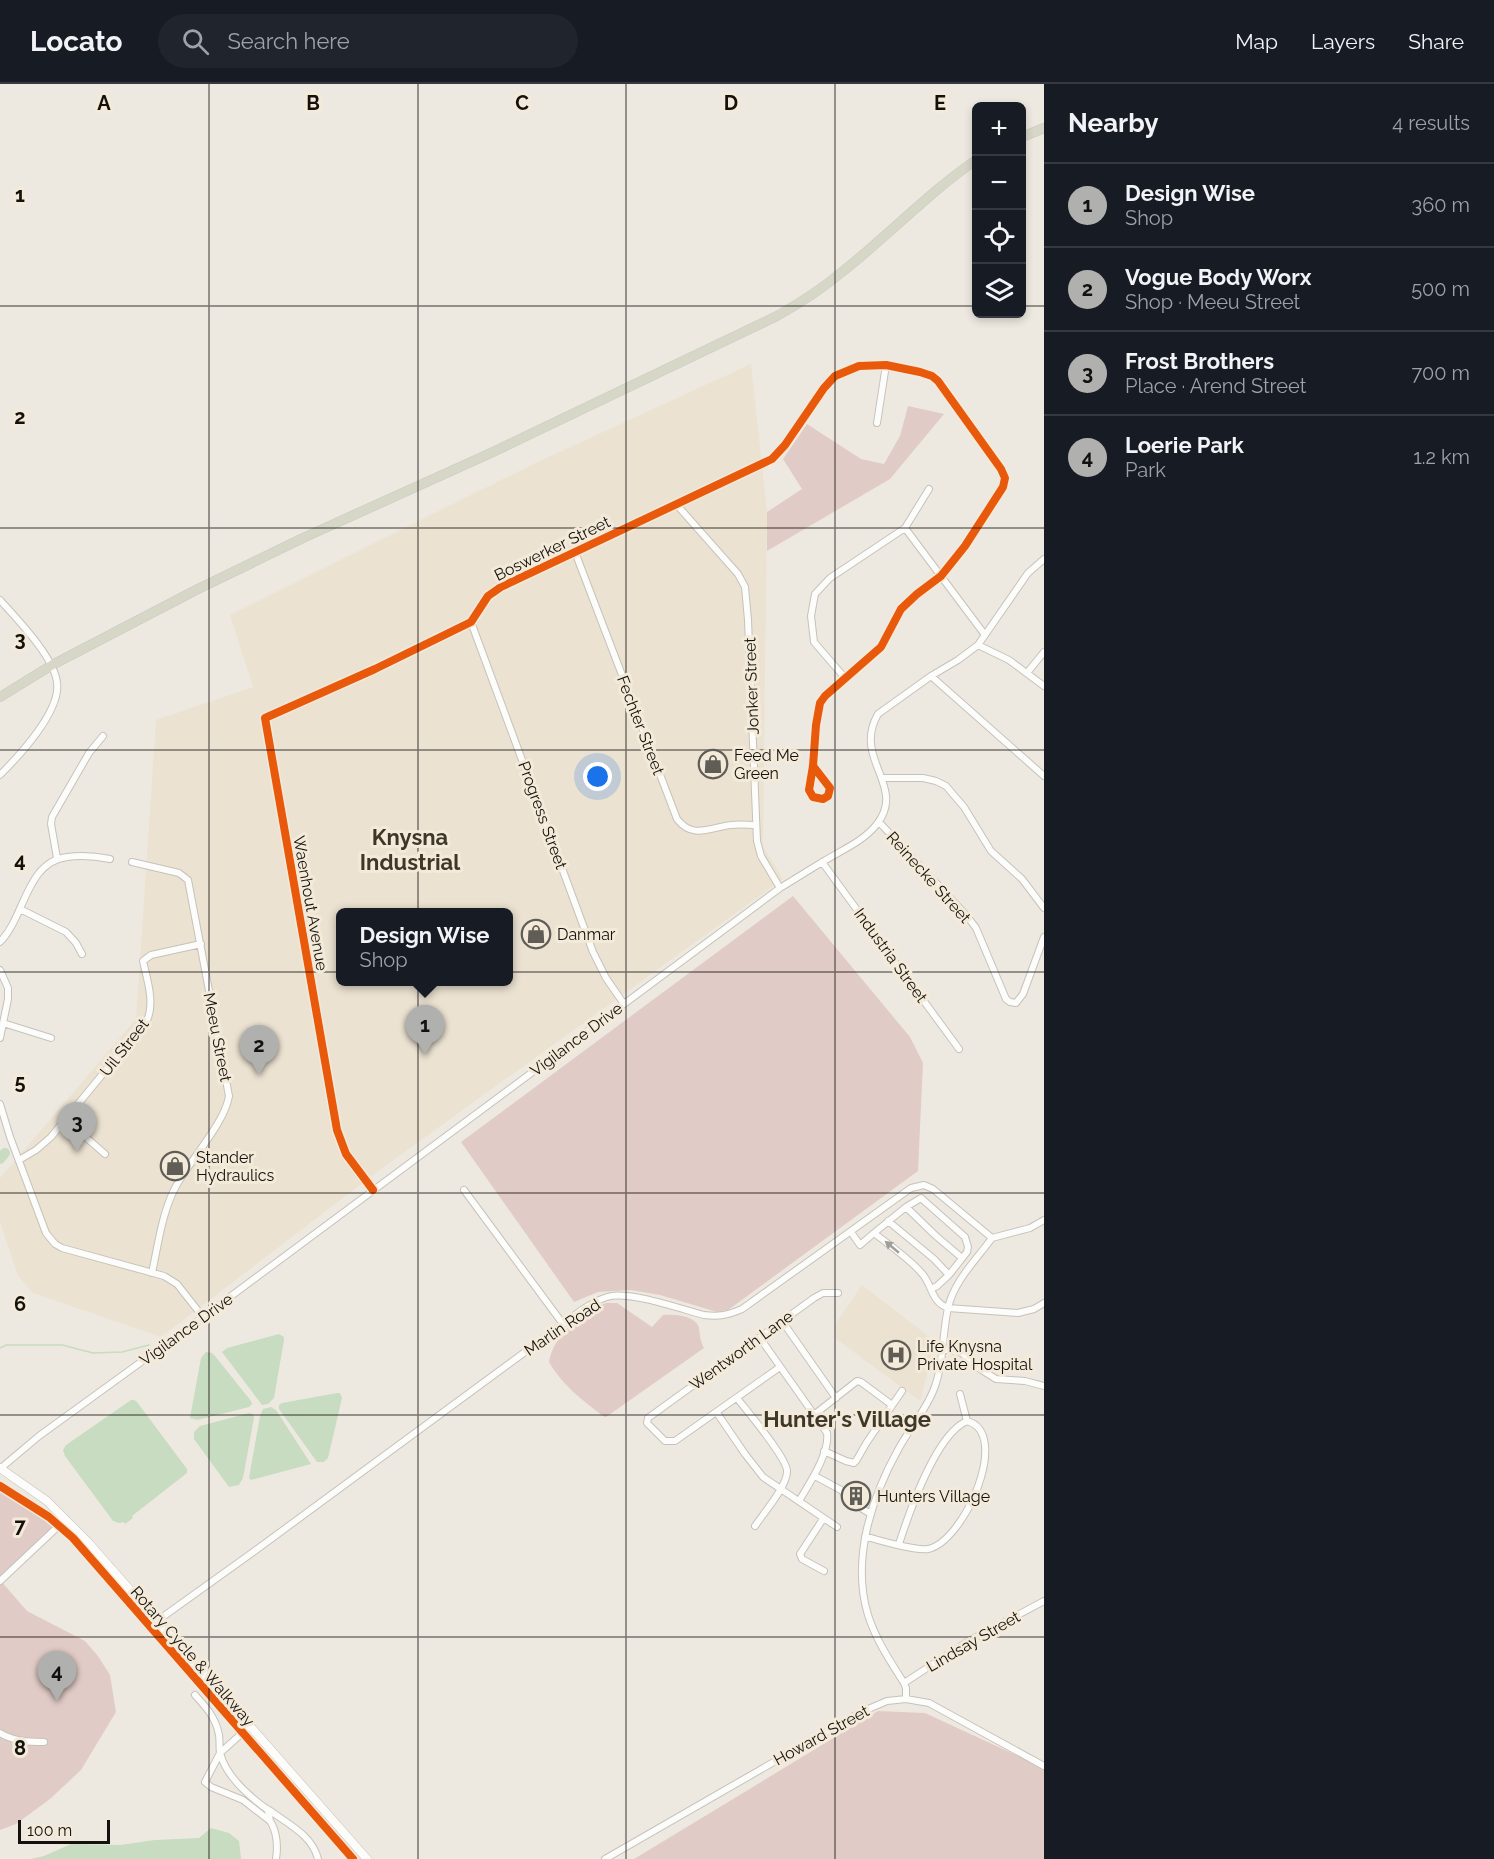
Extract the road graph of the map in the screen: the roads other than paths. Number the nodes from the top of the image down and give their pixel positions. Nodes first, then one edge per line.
1 (1044, 128) edge
2 (1026, 135) edge
3 (972, 163) edge
4 (886, 365) junction
5 (877, 423) dead end
6 (929, 489) dead end
7 (676, 504) junction
8 (905, 528) junction
9 (575, 552) junction
10 (1044, 559) edge
11 (941, 576) junction
12 (0, 600) edge
13 (471, 622) junction
14 (986, 635) junction
15 (978, 645) junction
16 (1044, 652) edge
17 (52, 665) junction
18 (1027, 673) junction
19 (931, 675) junction
20 (844, 678) junction
21 (1044, 686) edge
22 (0, 697) edge
23 (265, 718) joint
24 (103, 736) dead end
25 (813, 766) junction
26 (0, 775) edge
27 (1044, 776) edge
28 (883, 778) junction
29 (879, 822) junction
30 (756, 825) junction
31 (57, 858) junction
32 (110, 859) dead end
33 (132, 862) dead end
34 (822, 862) junction
35 (780, 888) junction
36 (1044, 908) edge
37 (20, 909) junction
38 (1044, 937) edge
39 (0, 942) edge
40 (201, 944) junction
41 (82, 954) dead end
42 (0, 970) edge
43 (624, 1004) junction
44 (3, 1023) junction
45 (0, 1038) edge
46 (51, 1038) dead end
47 (959, 1048) dead end
48 (0, 1104) edge
49 (66, 1120) junction
50 (105, 1154) dead end
51 (19, 1160) junction
52 (373, 1190) junction
53 (464, 1190) dead end
54 (906, 1207) junction
55 (1044, 1220) edge
56 (888, 1221) junction
57 (851, 1232) junction
58 (874, 1233) junction
59 (992, 1238) junction
60 (962, 1258) junction
61 (152, 1273) junction
62 (949, 1275) junction
63 (931, 1289) junction
64 (838, 1293) dead end
65 (1044, 1303) edge
66 (948, 1308) junction
67 (203, 1317) junction
68 (782, 1321) junction
69 (562, 1324) junction
70 (760, 1338) junction
71 (943, 1349) junction
72 (780, 1367) junction
73 (1044, 1386) edge
74 (902, 1391) dead end
75 (960, 1394) dead end
76 (737, 1398) junction
77 (836, 1398) junction
78 (892, 1405) junction
79 (717, 1413) junction
80 (815, 1414) junction
81 (967, 1421) junction
82 (824, 1451) junction
83 (0, 1468) edge
84 (815, 1476) junction
85 (780, 1489) junction
86 (799, 1501) junction
87 (871, 1514) junction
88 (66, 1519) junction
89 (823, 1519) junction
90 (755, 1526) dead end
91 (837, 1527) dead end
92 (865, 1536) junction
93 (899, 1544) junction
94 (824, 1571) dead end
95 (0, 1581) edge
96 (1044, 1601) edge
97 (157, 1621) junction
98 (904, 1683) junction
99 (195, 1695) dead end
100 (906, 1699) junction
101 (250, 1726) junction
102 (0, 1733) edge
103 (44, 1742) dead end
104 (220, 1753) junction
105 (1044, 1766) edge
106 (268, 1810) junction
107 (270, 1821) junction
108 (276, 1859) edge
109 (318, 1859) edge
110 (367, 1859) edge
111 (606, 1859) edge

1 - 2 highway
3 - 17 highway
4 - 5 street
4 - 7 street, Boswerker Street
4 - 11 street
6 - 8 street
7 - 9 street, Boswerker Street
7 - 30 street, Jonker Street
8 - 11 street
8 - 20 street
9 - 13 street, Boswerker Street
9 - 30 street, Fechter Street
10 - 14 street
11 - 14 street
11 - 20 street
12 - 17 street
13 - 23 street, Boswerker Street
13 - 43 street, Progress Street
14 - 15 street
15 - 18 street
15 - 19 street
16 - 18 street
17 - 22 highway
17 - 26 street
18 - 21 street
19 - 27 street
19 - 28 street
20 - 25 street
23 - 52 street, Waenhout Avenue
24 - 31 street
25 - 25 street
28 - 29 street
28 - 36 street
29 - 34 street, Vigilance Drive
29 - 38 street, Reinecke Street
30 - 35 street, Jonker Street
31 - 32 street
31 - 37 street
33 - 40 street, Meeu Street
34 - 35 street, Vigilance Drive
34 - 47 street, Industria Street
35 - 43 street, Vigilance Drive
37 - 39 street
37 - 41 street
40 - 49 street, Uil Street
40 - 61 street, Meeu Street
42 - 44 street
43 - 52 street, Vigilance Drive
44 - 45 street
44 - 46 street
48 - 51 street
49 - 50 street
49 - 51 street, Uil Street
51 - 61 street
52 - 67 street, Vigilance Drive
53 - 69 street
54 - 56 street
54 - 60 street
54 - 60 street
55 - 59 street
56 - 58 street
56 - 62 street
57 - 58 street
57 - 59 street, Marlin Road
57 - 69 street, Marlin Road
63 -> 58 street
59 - 66 street
60 - 62 street
61 - 67 street
62 - 63 street
63 - 66 street
64 - 68 street, Wentworth Lane
65 - 66 street
66 - 71 street
67 - 83 street, Vigilance Drive
68 - 70 street, Wentworth Lane
68 - 77 street
69 - 97 street, Marlin Road
70 - 72 street
70 - 79 street, Wentworth Lane
71 - 73 street
71 - 87 street
72 - 76 street
72 - 80 street
74 - 78 street
75 - 81 street
76 - 79 street
76 - 85 street
77 - 78 street
77 - 80 street
78 - 82 street
79 - 85 street
80 - 82 street
81 - 93 street
81 - 93 street
82 - 84 street
83 - 88 street
84 - 86 street
84 - 87 street
85 - 86 street
85 - 90 street
86 - 89 street
87 - 92 street
88 - 95 street
88 - 97 street
89 - 91 street
89 - 94 street
92 - 93 street
92 - 98 street
96 - 98 street, Lindsay Street
97 - 101 street
98 - 100 street
99 - 104 street
100 - 105 street, Howard Street
100 - 111 street, Howard Street
101 - 104 street
101 - 110 street
102 - 103 street
104 - 106 street
104 - 107 street
106 - 107 street
106 - 109 street
107 - 108 street

